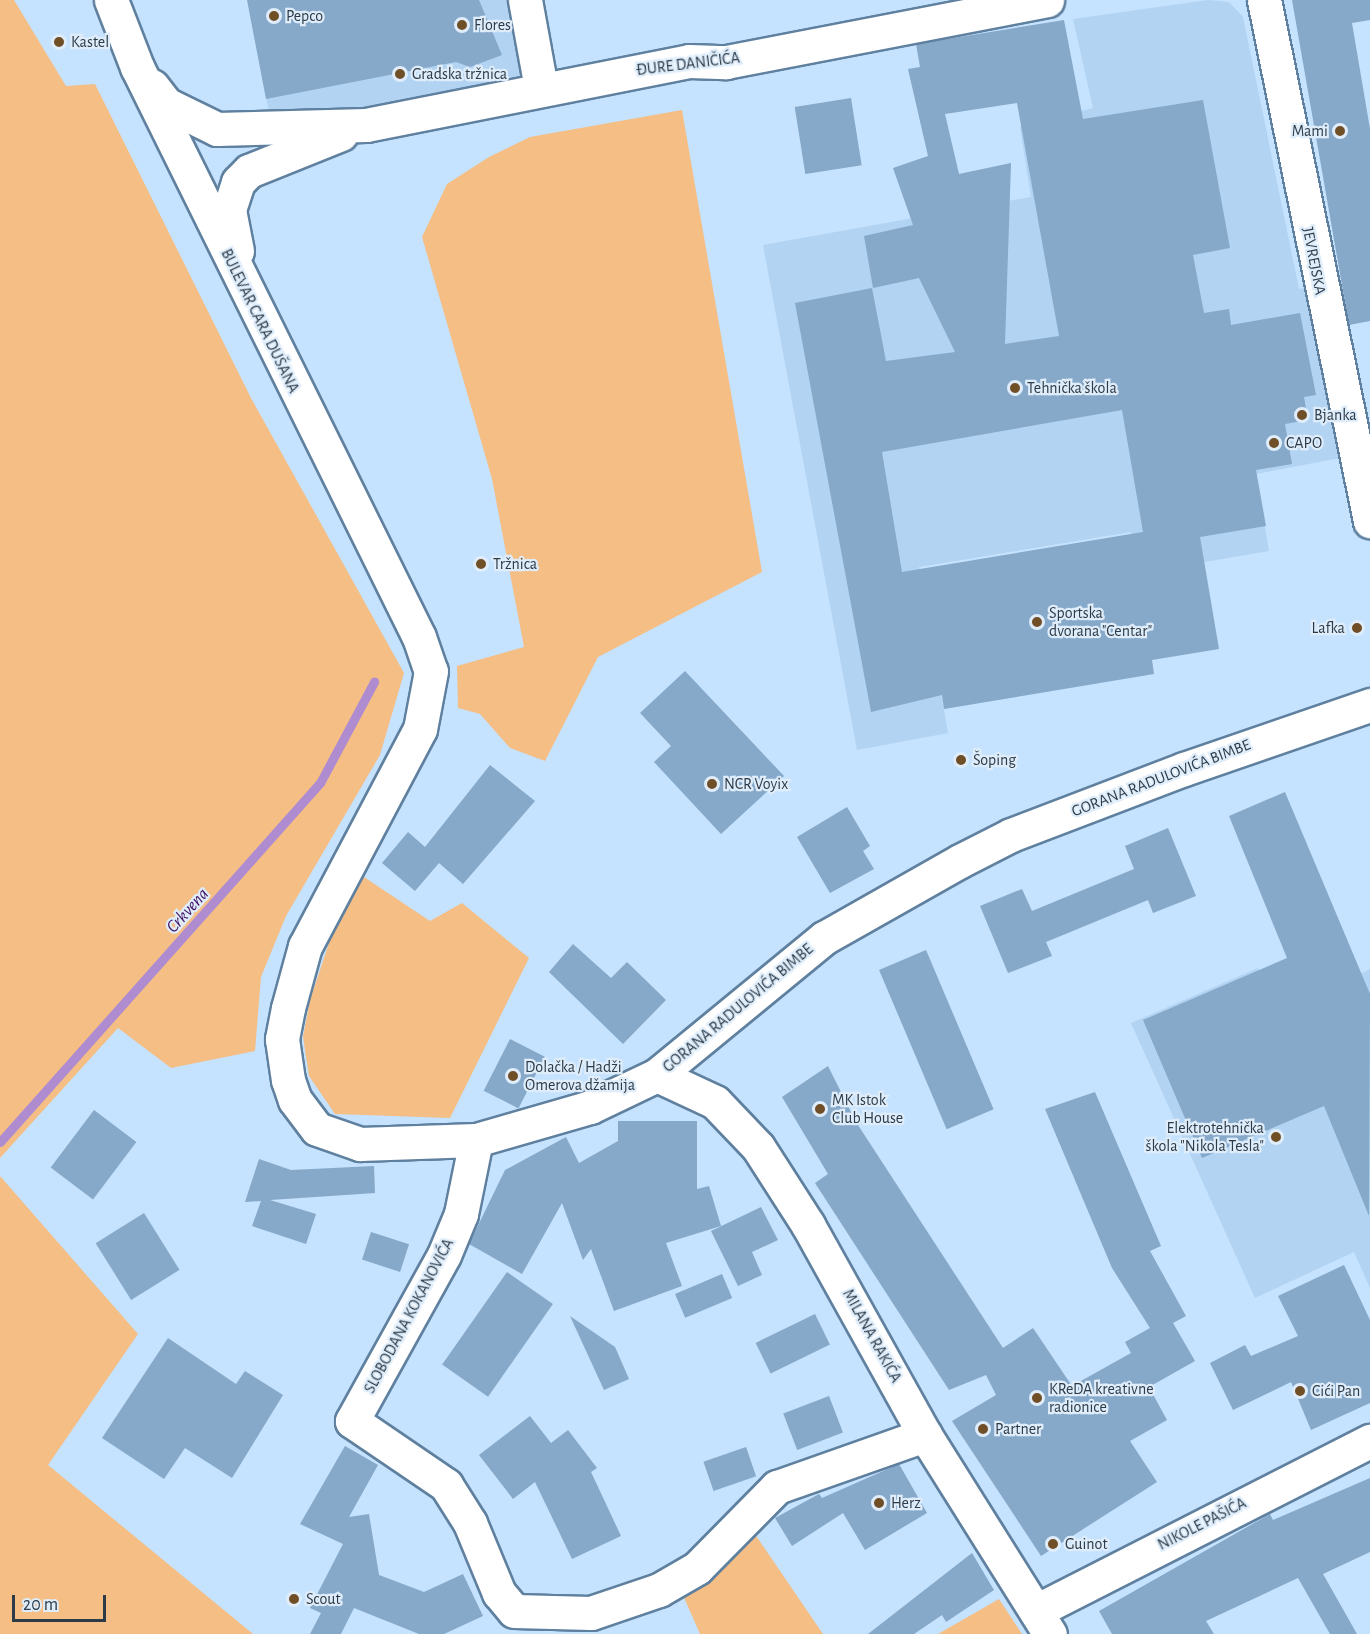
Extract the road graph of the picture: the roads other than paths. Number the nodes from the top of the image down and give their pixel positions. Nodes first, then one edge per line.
1 (111, 0) edge
2 (525, 0) edge
3 (1047, 0) edge
4 (1264, 0) edge
5 (136, 67) junction
6 (541, 88) junction
7 (366, 124) junction
8 (249, 299) junction
9 (1370, 521) edge
10 (419, 638) joint
11 (1370, 705) edge
12 (657, 1075) junction
13 (476, 1140) junction
14 (925, 1435) junction
15 (1370, 1441) edge
16 (1043, 1622) edge

1 - 5 street, BULEVAR CARA DUŠANA
2 - 6 street
3 - 6 street, ĐURE DANIČIĆA
4 - 9 street, JEVREJSKA
5 - 7 street, ĐURE DANIČIĆA
5 - 8 street, BULEVAR CARA DUŠANA
6 - 7 street, ĐURE DANIČIĆA
7 - 8 street, ĐURE DANIČIĆA
8 - 10 street, BULEVAR CARA DUŠANA
10 - 13 street, GORANA RADULOVIĆA BIMBE
11 - 12 street, GORANA RADULOVIĆA BIMBE
12 - 13 street, GORANA RADULOVIĆA BIMBE
12 - 14 street, MILANA RAKIĆA
13 - 14 street, SLOBODANA KOKANOVIĆA
14 - 16 street, MILANA RAKIĆA
15 - 16 street, NIKOLE PAŠIĆA

